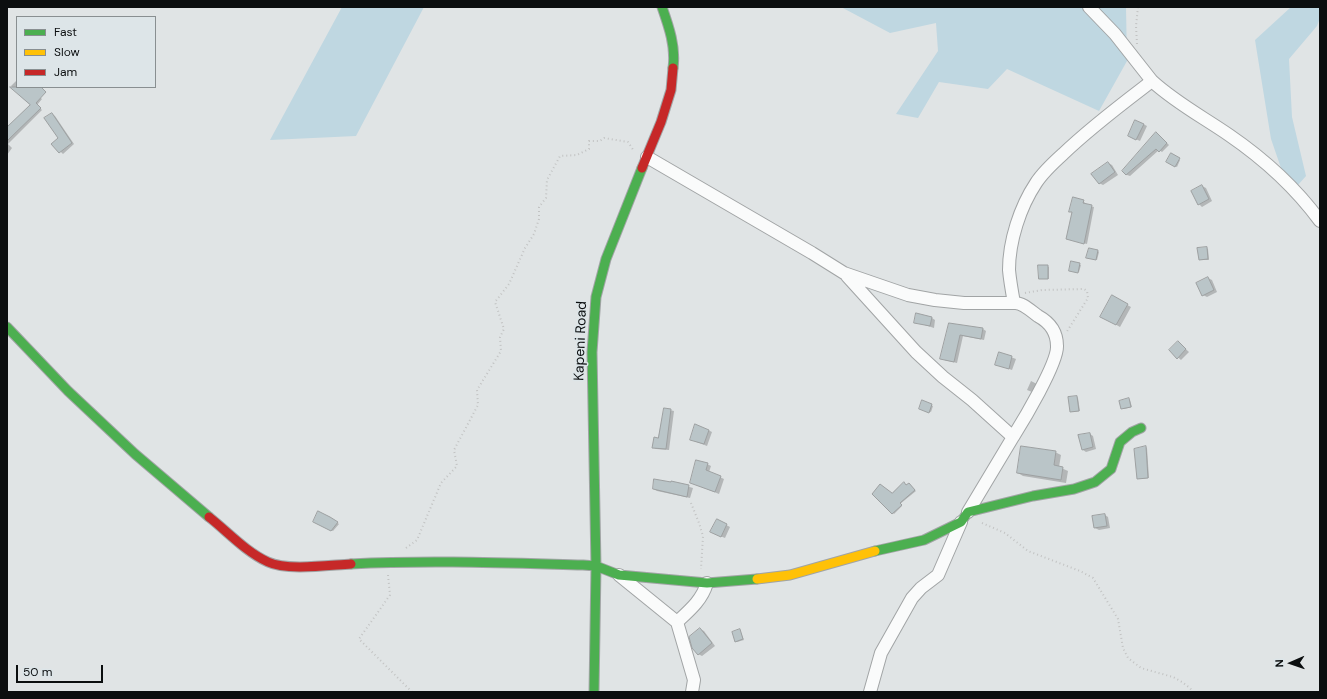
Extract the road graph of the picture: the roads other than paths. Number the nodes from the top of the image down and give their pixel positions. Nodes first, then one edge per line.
1 (662, 7) edge
2 (1089, 7) edge
3 (1152, 81) junction
4 (647, 157) junction
5 (1319, 217) edge
6 (844, 273) junction
7 (1016, 303) junction
8 (7, 327) edge
9 (1141, 428) dead end
10 (1013, 437) junction
11 (964, 517) junction
12 (596, 566) junction
13 (619, 575) junction
14 (703, 582) junction
15 (677, 622) junction
16 (594, 692) edge
17 (692, 692) edge
18 (870, 692) edge

1 - 4 street, Kapeni Road
2 - 3 street
3 - 5 street
3 - 7 street
4 - 6 street
4 - 12 street, Kapeni Road
6 - 7 street
6 - 10 street
7 - 10 street
8 - 12 street
9 - 11 street
10 - 11 street
11 - 14 street
11 - 18 street
12 - 13 street
12 - 16 street, Kapeni Road
13 - 14 street
13 - 15 street
14 - 15 street
15 - 17 street

